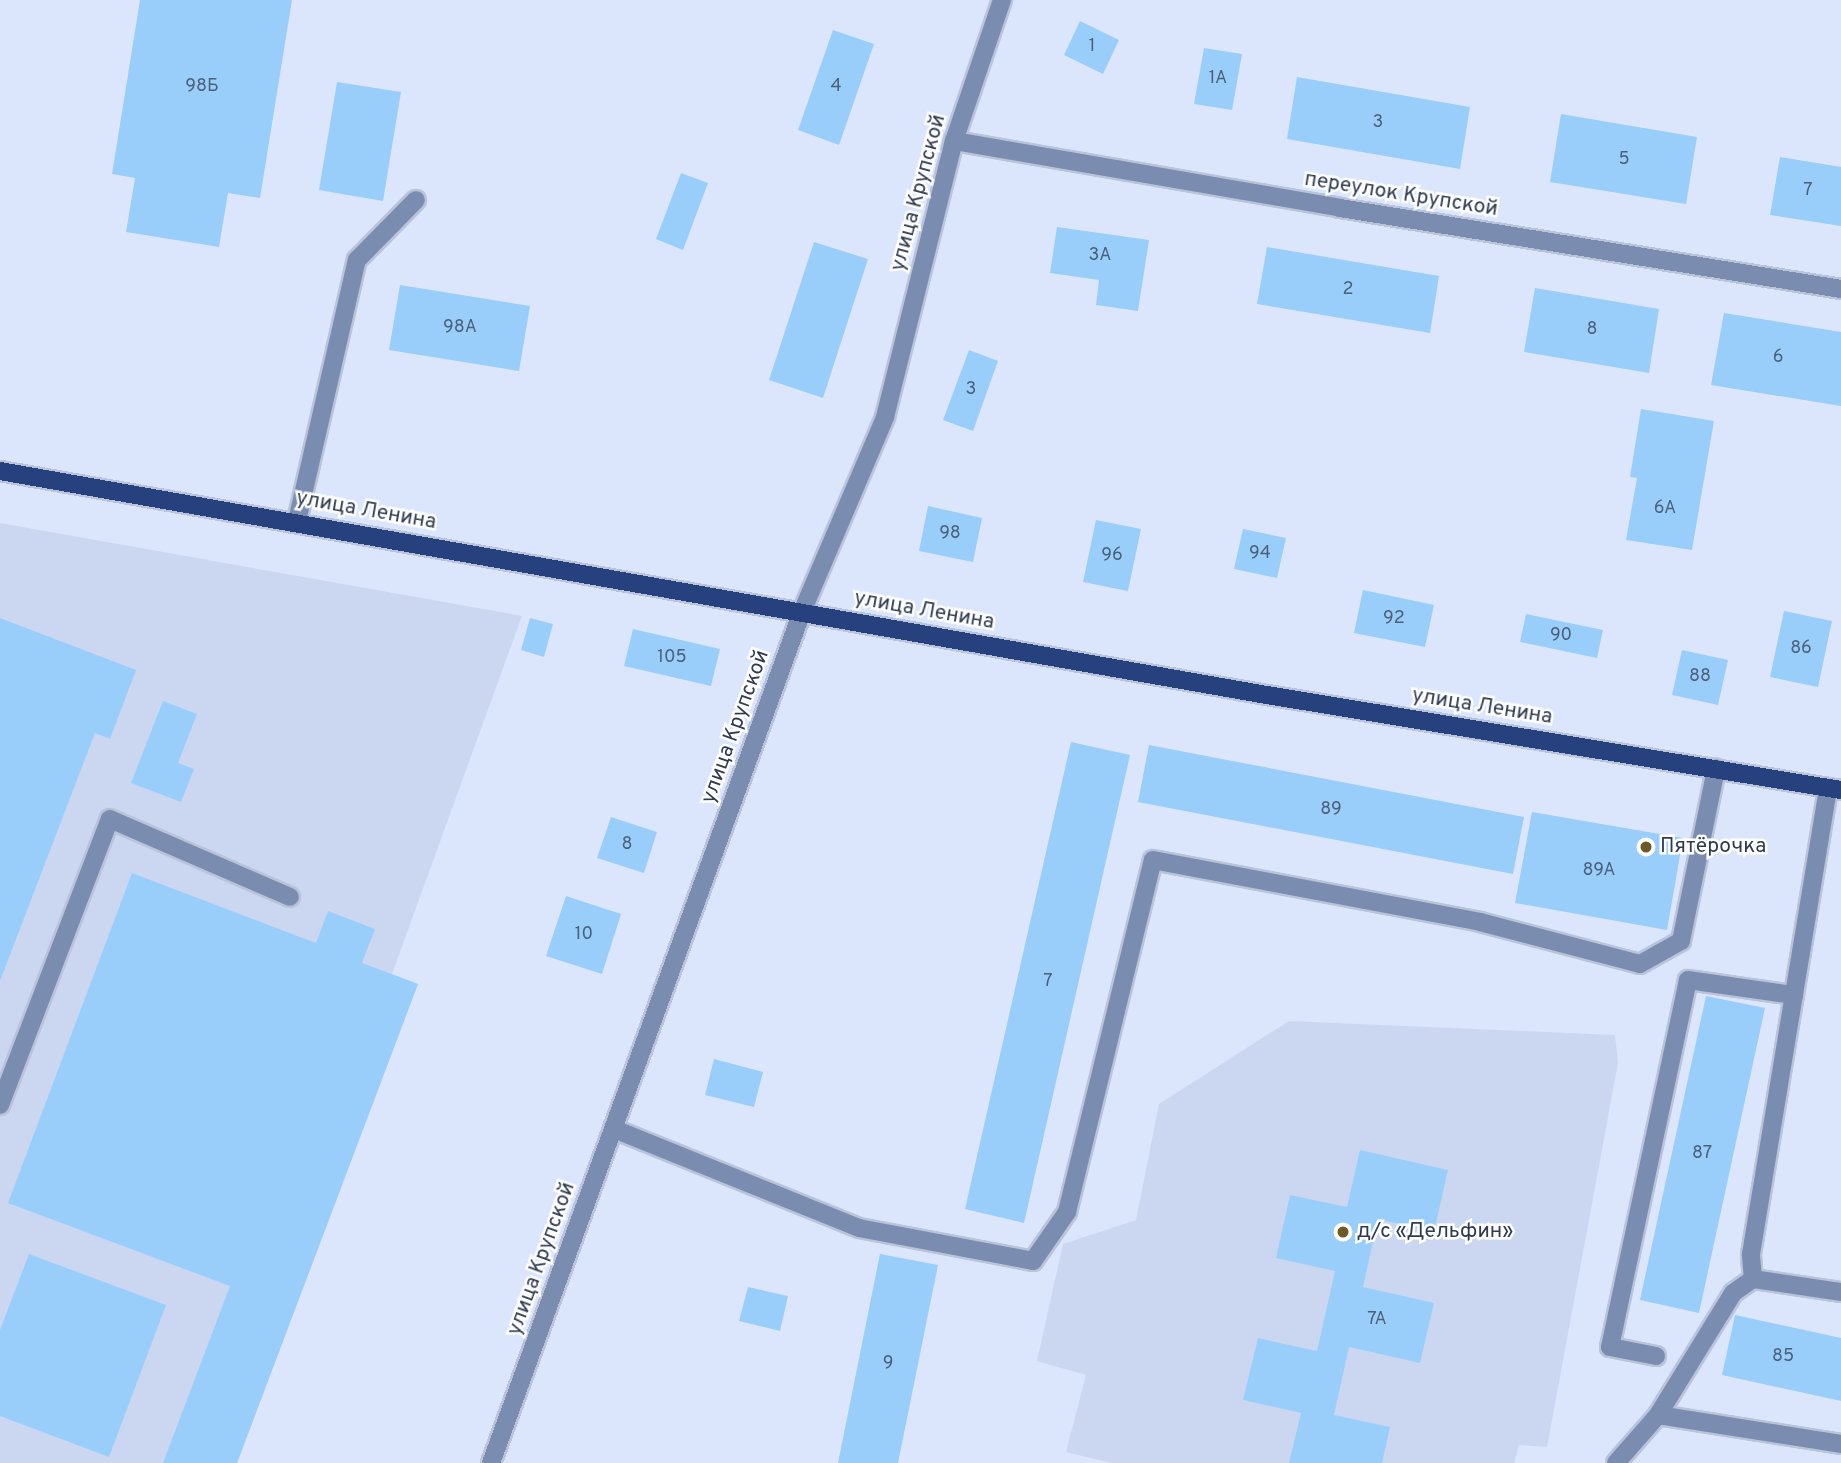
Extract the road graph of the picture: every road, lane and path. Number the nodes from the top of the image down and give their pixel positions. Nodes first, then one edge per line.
1 (1002, 0) edge
2 (954, 141) junction
3 (416, 200) dead end
4 (1841, 289) edge
5 (0, 471) edge
6 (297, 522) junction
7 (802, 612) junction
8 (1716, 769) junction
9 (1834, 789) edge
10 (290, 897) dead end
11 (1794, 995) junction
12 (0, 1054) edge
13 (18, 1060) junction
14 (0, 1105) edge
15 (614, 1129) junction
16 (1753, 1279) junction
17 (1841, 1292) edge
18 (1656, 1356) dead end
19 (1658, 1415) junction
20 (1841, 1444) edge
21 (491, 1463) edge
22 (1616, 1463) edge

1 - 2 street, улица Крупской
2 - 4 street, переулок Крупской
2 - 7 street, улица Крупской
3 - 6 street
5 - 6 main road, улица Ленина
6 - 7 main road, улица Ленина
7 - 8 main road, улица Ленина
7 - 15 street, улица Крупской
8 - 9 main road, улица Ленина
8 - 15 street
9 - 11 street
10 - 13 street
11 - 16 street
11 - 18 street
12 - 13 street
13 - 14 street
15 - 21 street, улица Крупской
16 - 17 street
16 - 19 street
19 - 20 street
19 - 22 street

